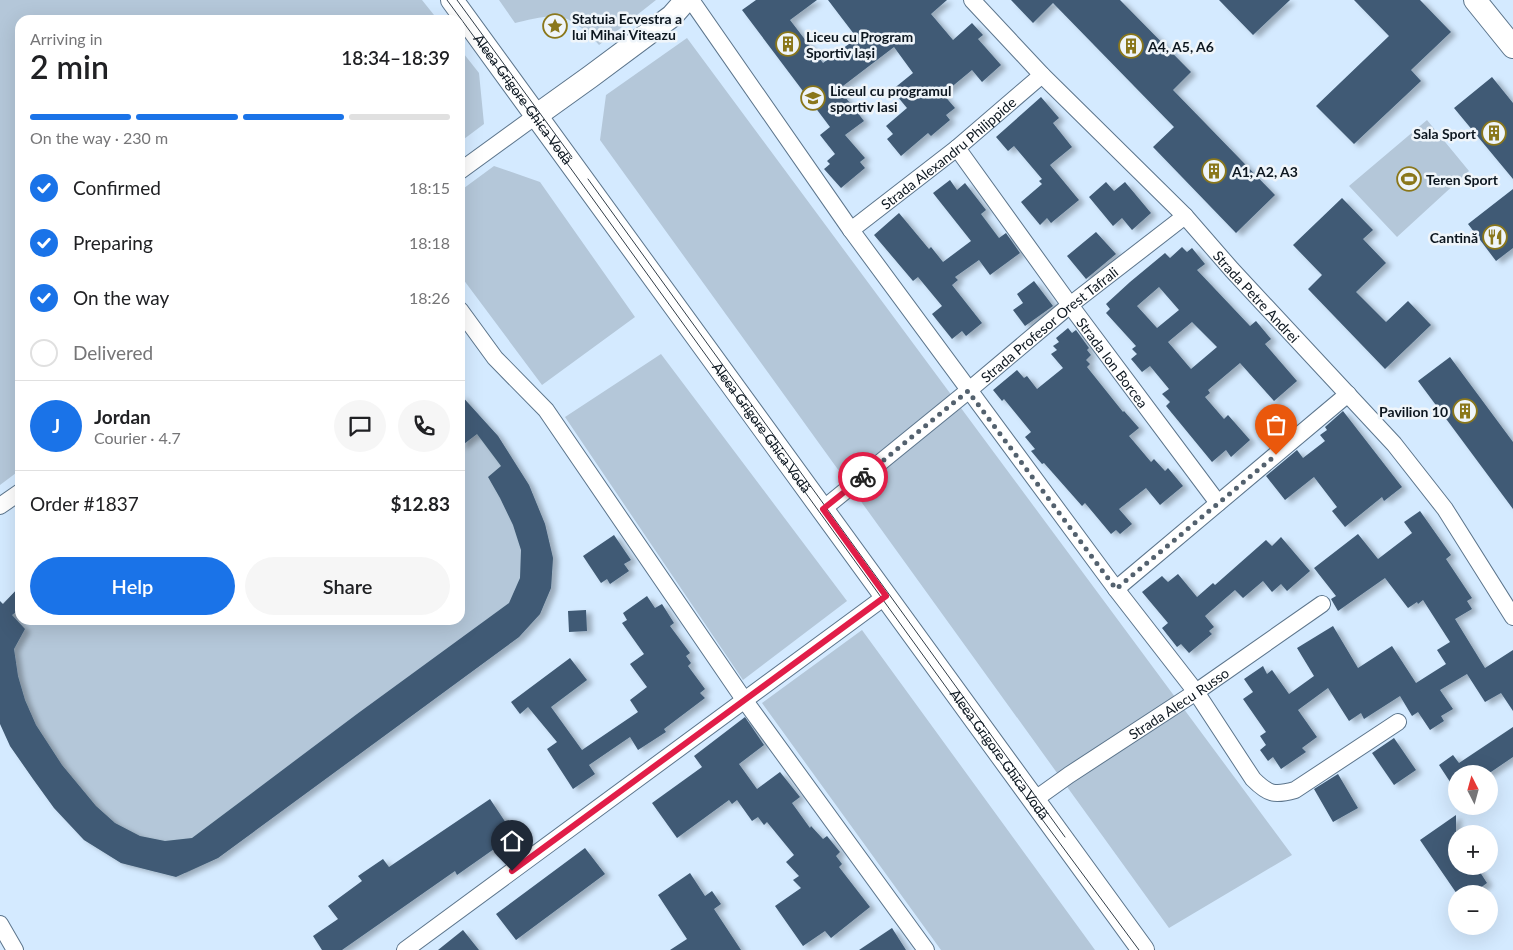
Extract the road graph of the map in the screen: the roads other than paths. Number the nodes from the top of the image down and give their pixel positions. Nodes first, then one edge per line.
1 (452, 0) edge
2 (686, 0) edge
3 (691, 0) edge
4 (972, 0) edge
5 (1475, 0) edge
6 (463, 15) edge
7 (465, 18) edge
8 (1513, 47) edge
9 (1042, 74) junction
10 (536, 115) junction
11 (957, 148) junction
12 (465, 166) edge
13 (1185, 216) junction
14 (851, 230) junction
15 (1070, 305) junction
16 (465, 317) edge
17 (968, 391) junction
18 (1348, 394) junction
19 (15, 496) edge
20 (1218, 504) junction
21 (0, 506) edge
22 (823, 509) junction
23 (1116, 589) junction
24 (886, 596) junction
25 (1322, 604) dead end
26 (1513, 617) edge
27 (1196, 692) junction
28 (745, 701) junction
29 (1398, 722) dead end
30 (1034, 800) junction
31 (0, 924) edge
32 (15, 950) edge
33 (405, 950) edge
34 (926, 950) edge
35 (1143, 950) edge

1 - 6 main road, Aleea Grigore Ghica Vodă
2 - 10 main road
3 - 14 street
4 - 9 street, Strada Petre Andrei
5 - 8 main road
7 - 10 main road, Aleea Grigore Ghica Vodă
9 - 11 street, Strada Alexandru Philippide
9 - 13 street, Strada Petre Andrei
10 - 12 street
10 - 22 main road, Aleea Grigore Ghica Vodă
11 - 14 street, Strada Alexandru Philippide
11 - 15 street, Strada Ion Borcea
13 - 15 street, Strada Profesor Orest Tafrali
13 - 18 street, Strada Petre Andrei
14 - 17 street
15 - 17 street, Strada Profesor Orest Tafrali
15 - 20 street, Strada Ion Borcea
16 - 28 street
17 - 22 street, Strada Profesor Orest Tafrali
17 - 23 street
18 - 20 street
18 - 26 street, Strada Petre Andrei
19 - 21 street
20 - 23 street
22 - 24 main road, Aleea Grigore Ghica Vodă
23 - 27 street
24 - 28 street
24 - 30 main road, Aleea Grigore Ghica Vodă
25 - 27 street, Strada Alecu Russo
27 - 29 street
27 - 30 street, Strada Alecu Russo
28 - 33 street
28 - 34 street
30 - 35 main road, Aleea Grigore Ghica Vodă
31 - 32 street

